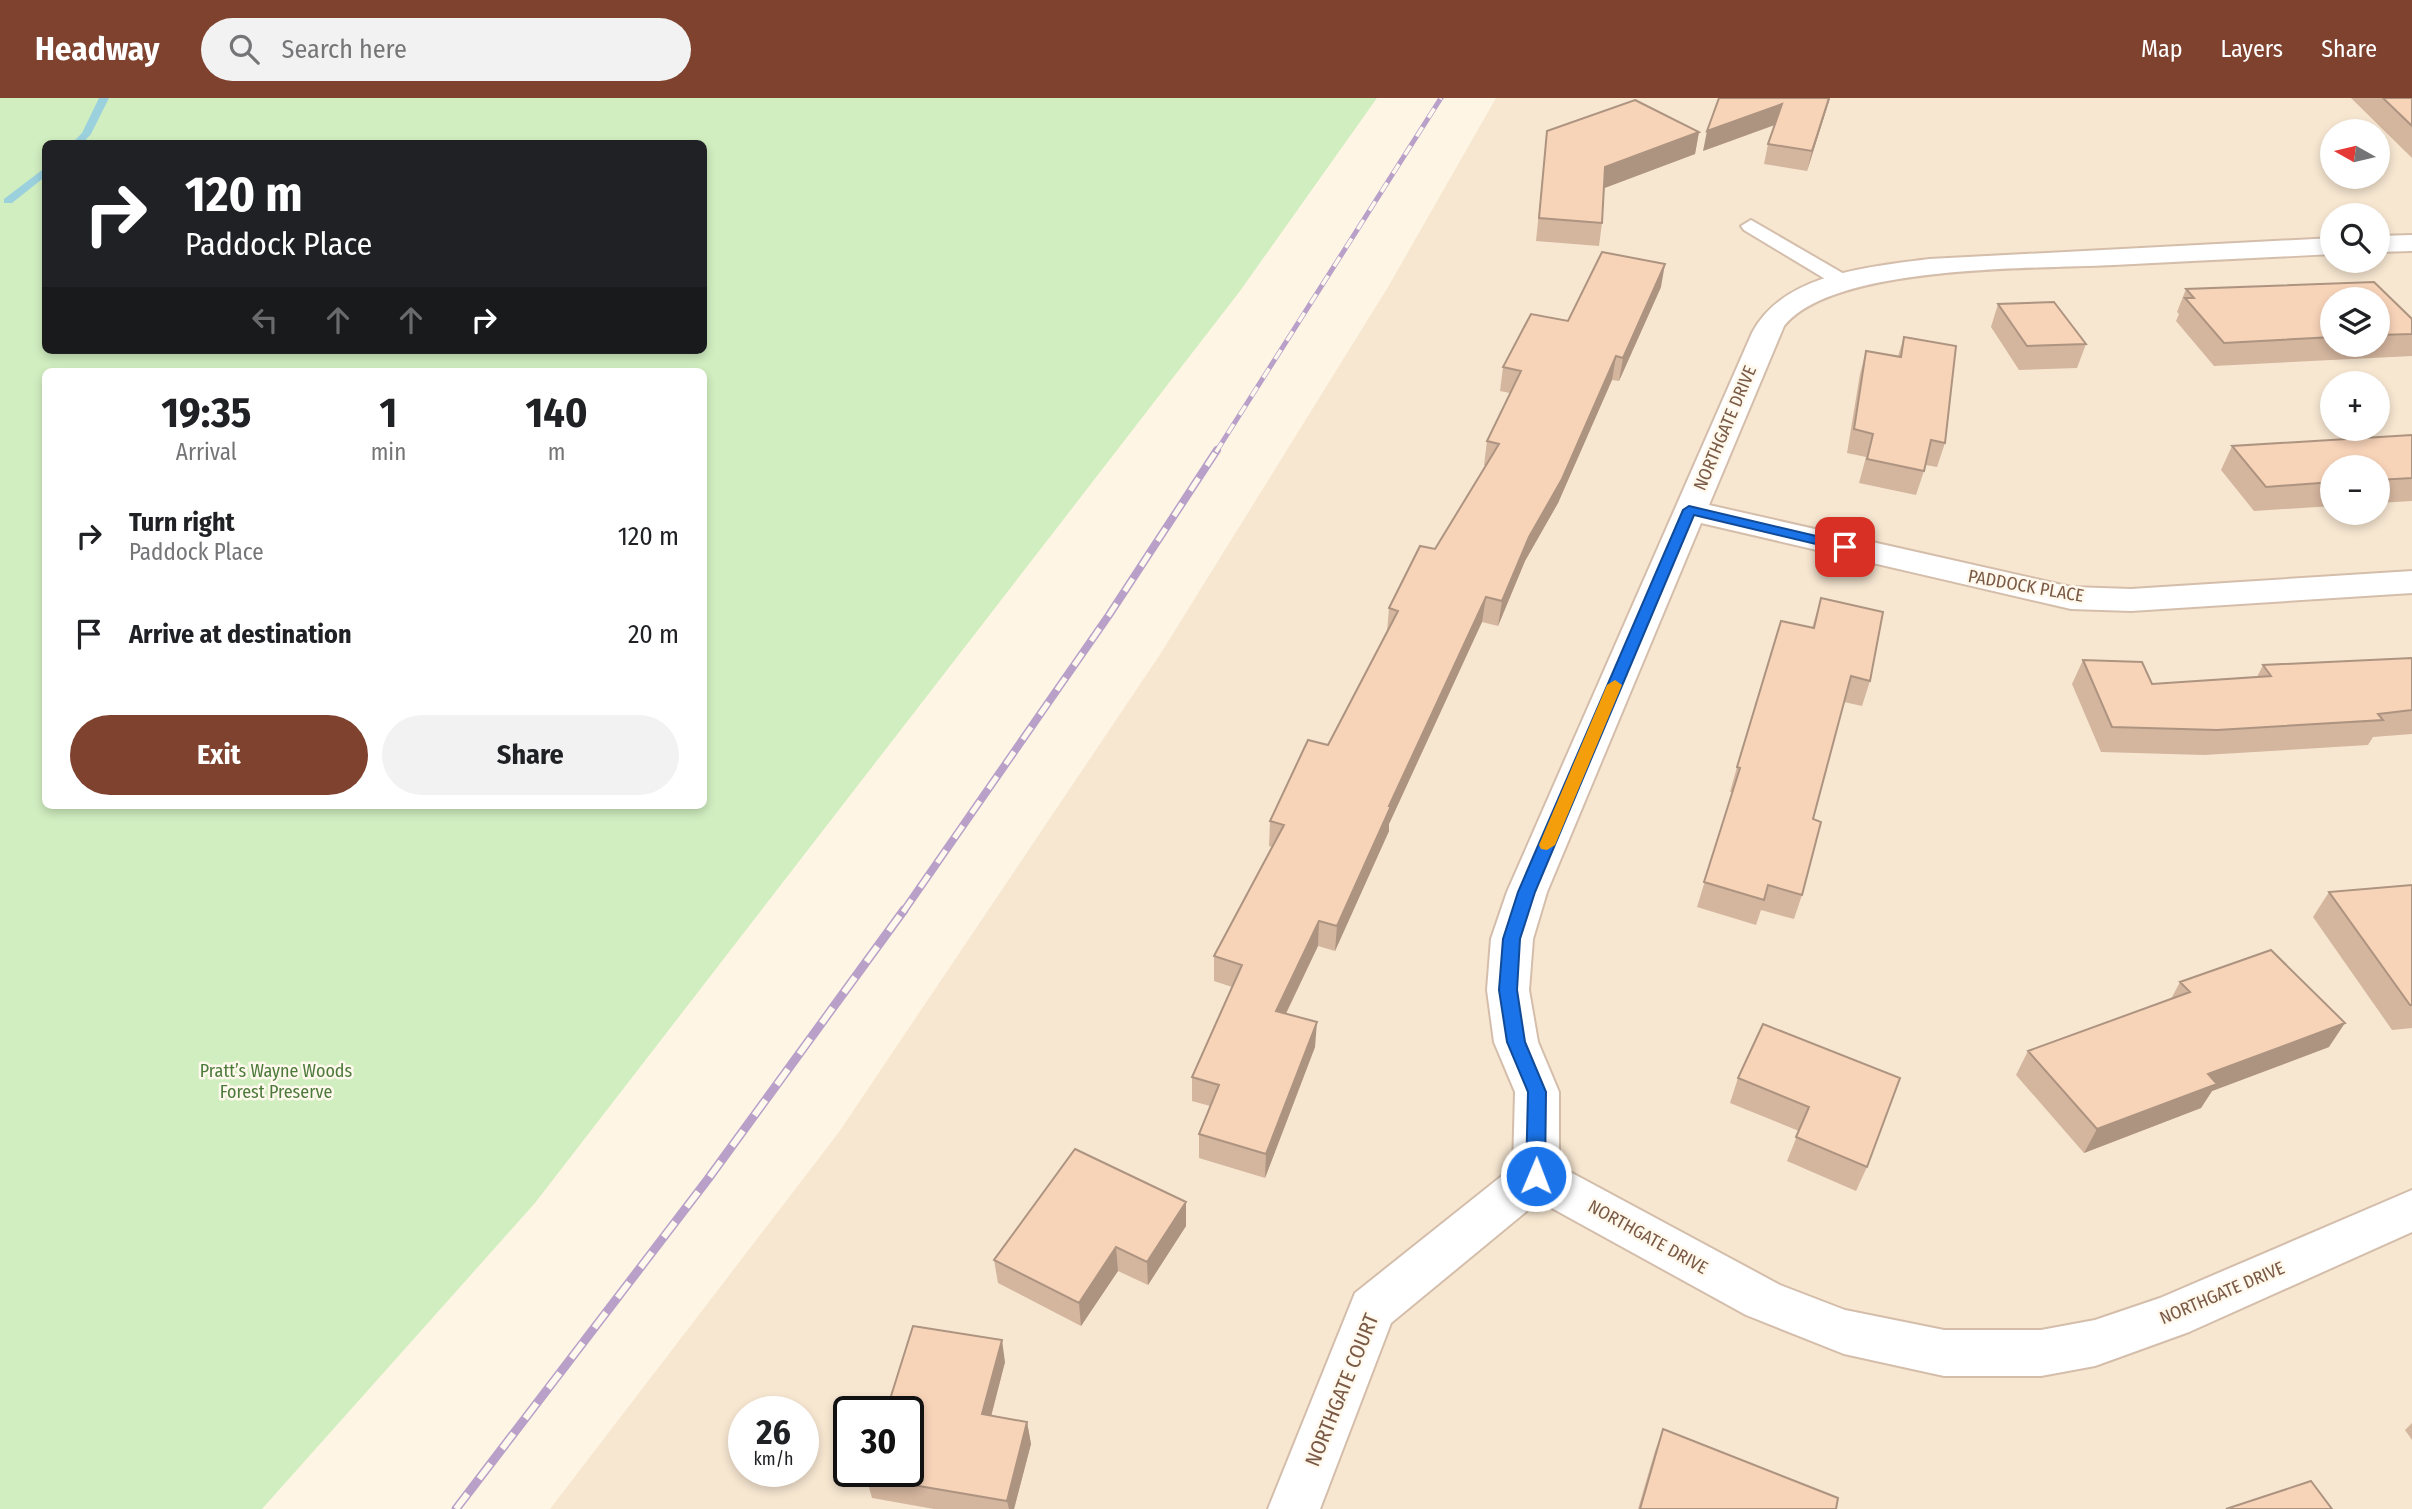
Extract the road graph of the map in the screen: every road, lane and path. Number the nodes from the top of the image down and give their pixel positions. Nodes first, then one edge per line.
1 (1751, 226) dead end
2 (2412, 243) edge
3 (2390, 244) edge
4 (2320, 247) edge
5 (1844, 282) junction
6 (1689, 510) junction
7 (2412, 582) edge
8 (1536, 1176) junction
9 (2412, 1210) edge
10 (1294, 1509) edge

1 - 5 lane
2 - 3 street
4 - 5 street, NORTHGATE DRIVE
5 - 6 street, NORTHGATE DRIVE
6 - 7 street, PADDOCK PLACE
6 - 8 street, NORTHGATE DRIVE
8 - 9 street, NORTHGATE DRIVE
8 - 10 street, NORTHGATE COURT

